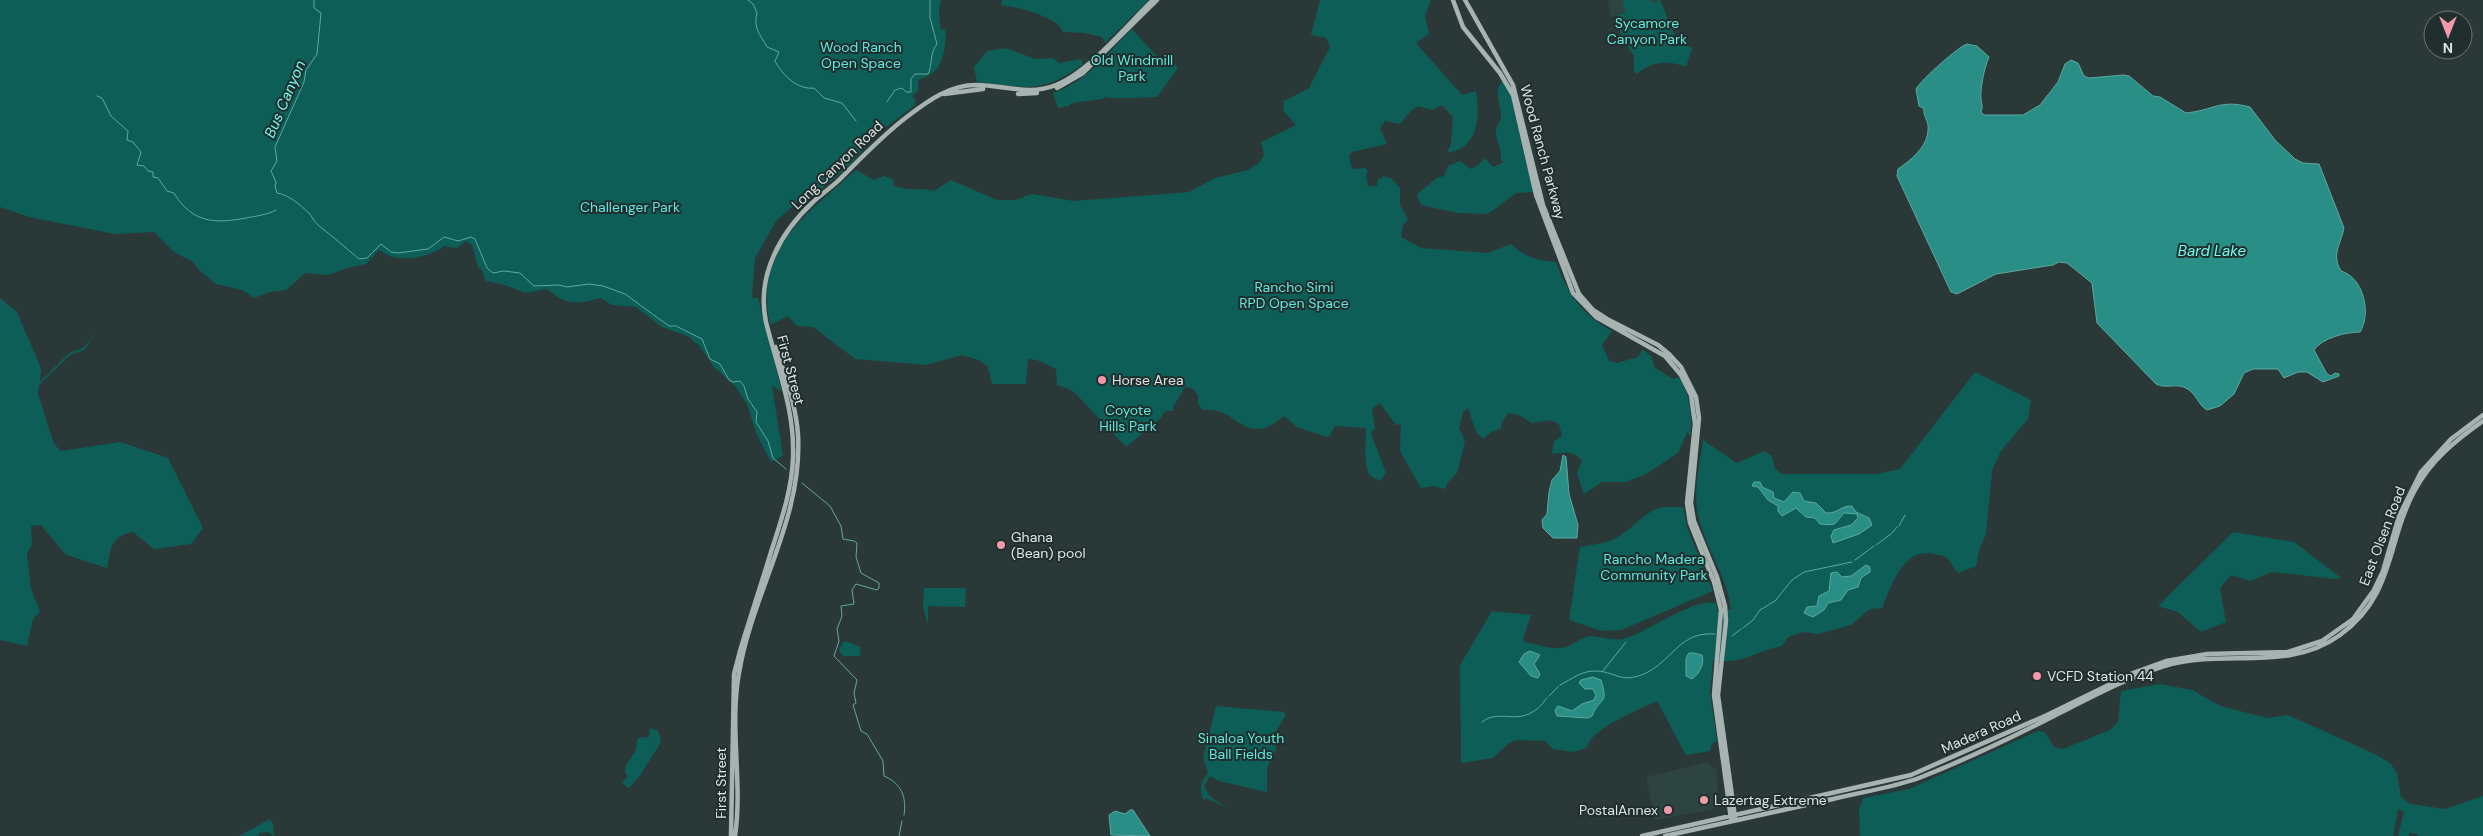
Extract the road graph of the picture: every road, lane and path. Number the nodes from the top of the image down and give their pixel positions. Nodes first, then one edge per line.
1 (1153, 0) edge
2 (1158, 0) edge
3 (1453, 0) edge
4 (1465, 0) edge
5 (942, 94) junction
6 (769, 330) junction
7 (2483, 416) edge
8 (2483, 421) edge
9 (2324, 642) junction
10 (1733, 819) junction
11 (731, 836) edge
12 (735, 836) edge
13 (1642, 836) edge
14 (1665, 836) edge

1 - 5 main road, Long Canyon Road
2 - 5 main road, Long Canyon Road
3 - 10 main road, Wood Ranch Parkway
4 - 10 main road, Wood Ranch Parkway
5 - 6 main road, Long Canyon Road
6 - 11 main road, First Street
6 - 12 main road, First Street
7 - 9 main road, East Olsen Road
8 - 9 main road, East Olsen Road
9 - 10 main road, Madera Road
10 - 13 main road, Madera Road
10 - 14 main road, Madera Road

